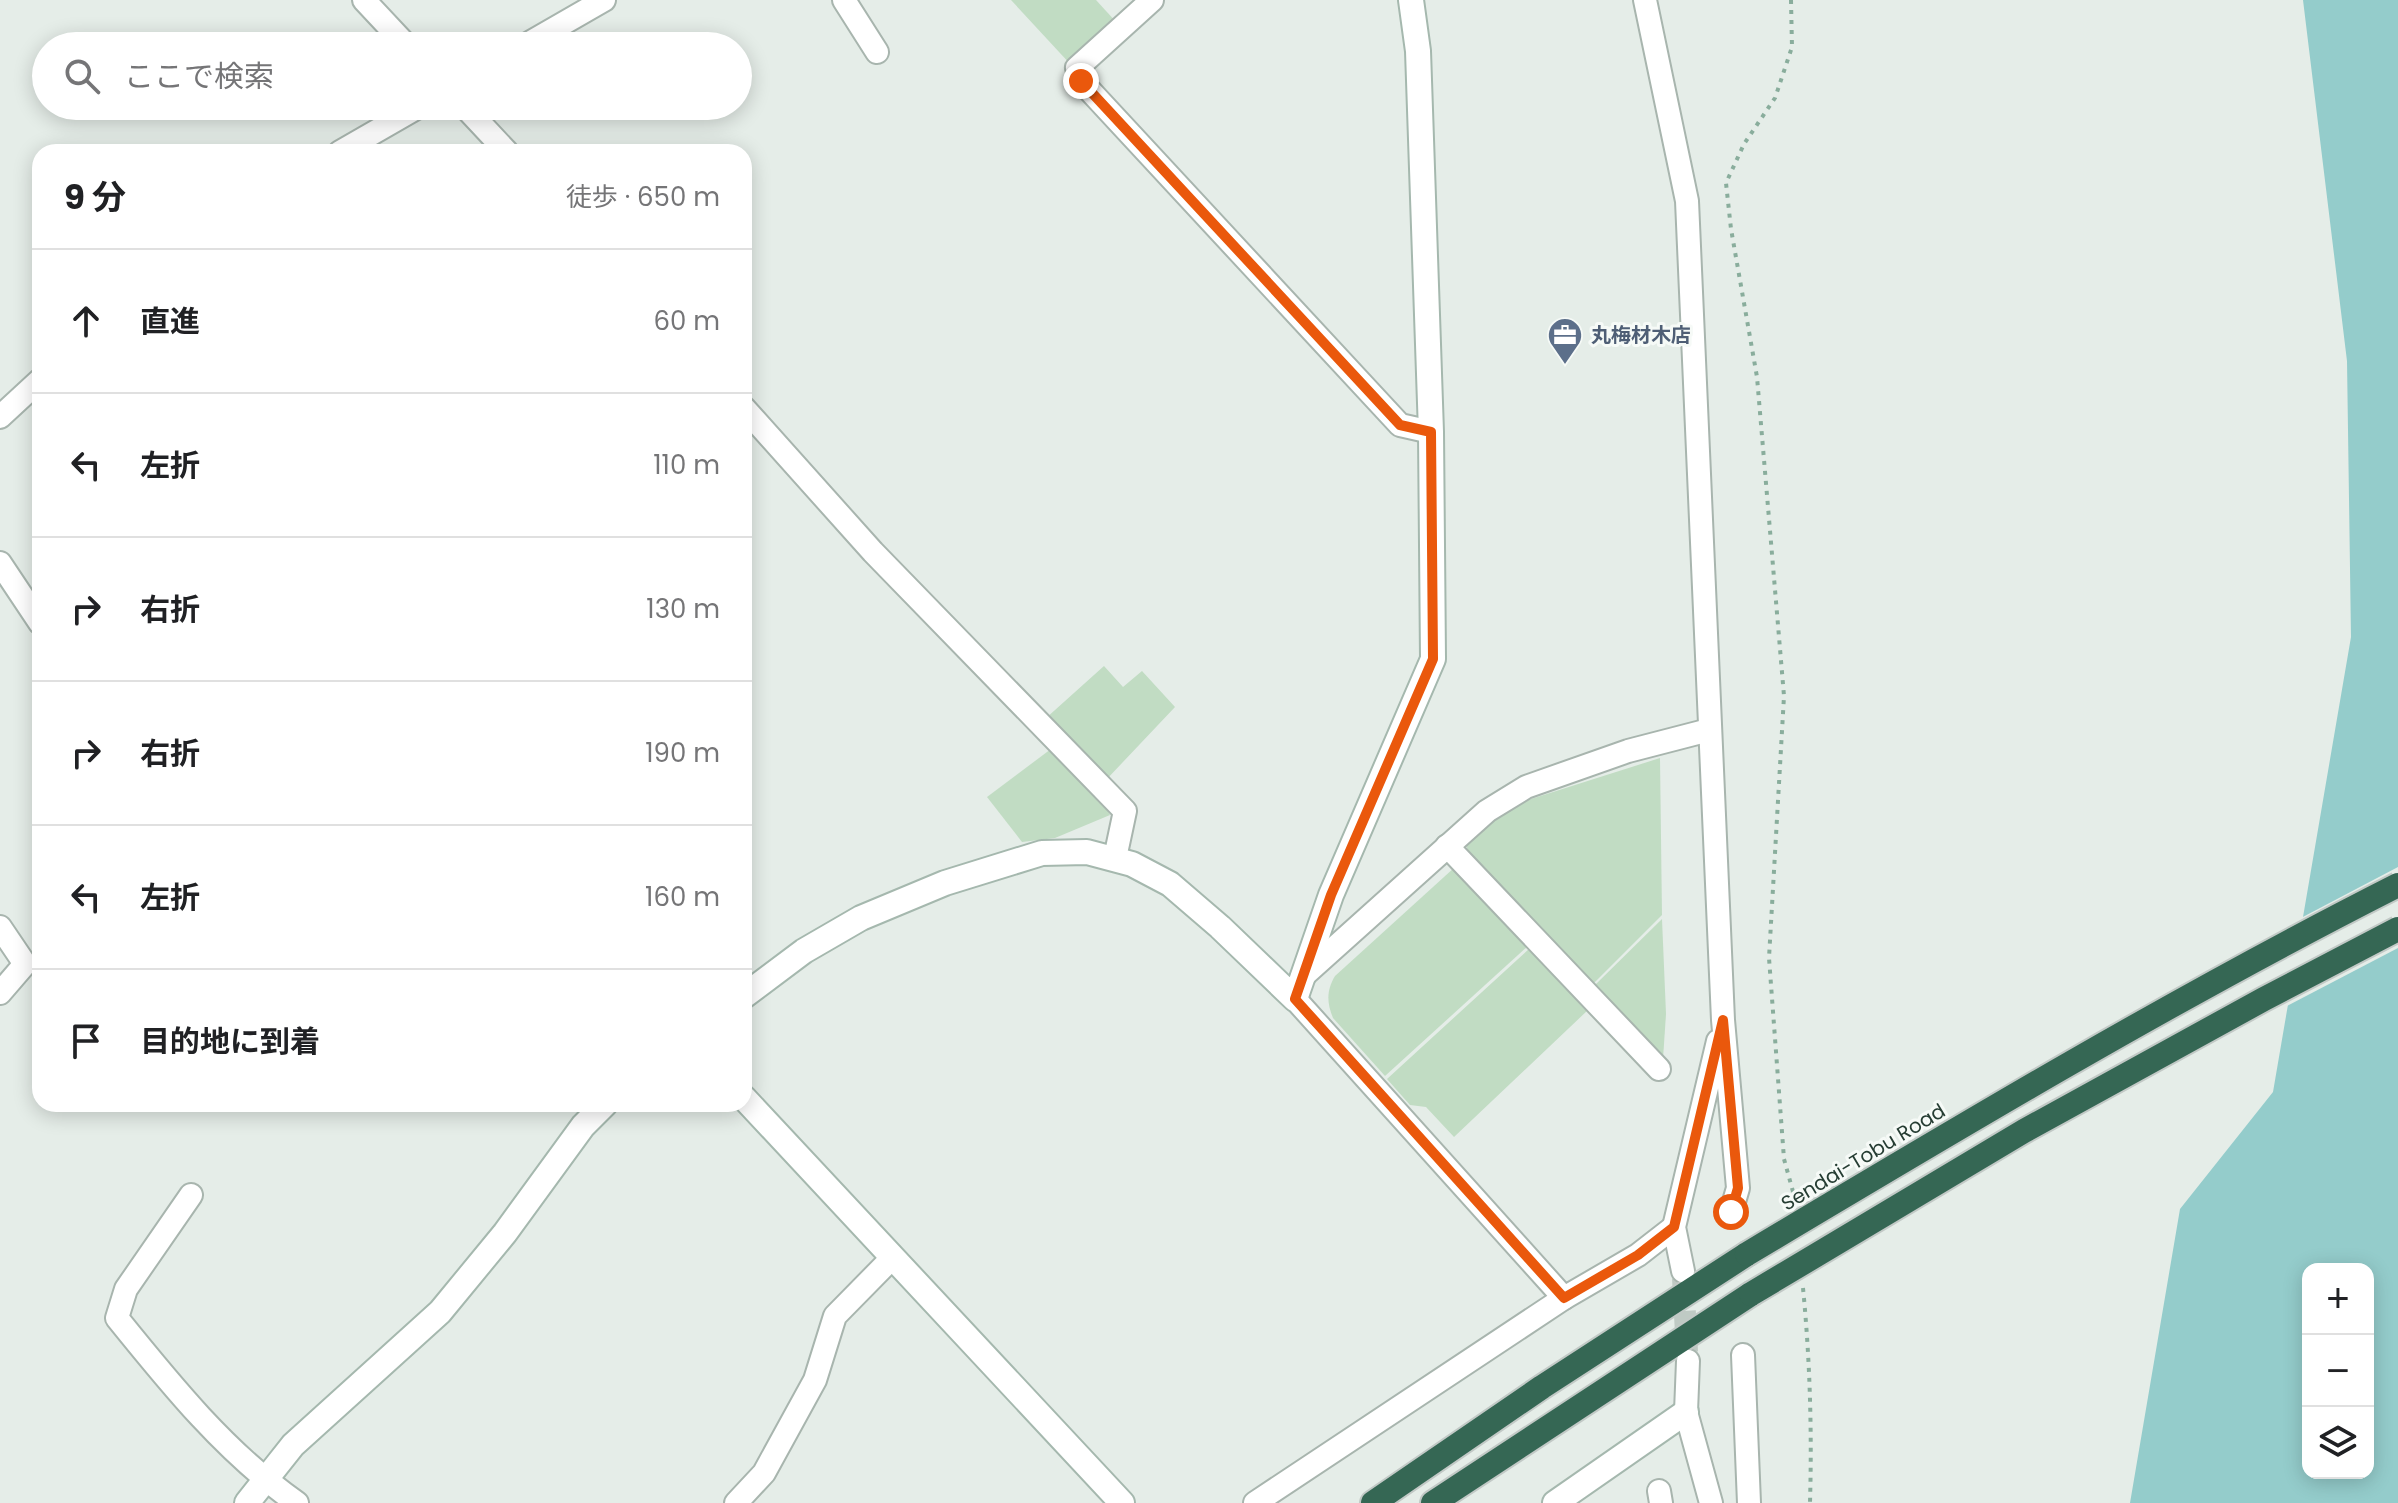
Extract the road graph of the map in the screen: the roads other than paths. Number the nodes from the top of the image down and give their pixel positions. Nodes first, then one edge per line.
1 (364, 0) edge
2 (604, 0) edge
3 (844, 0) edge
4 (1152, 0) edge
5 (1411, 0) edge
6 (1645, 0) edge
7 (394, 32) edge
8 (548, 32) edge
9 (877, 52) dead end
10 (396, 120) edge
11 (477, 120) edge
12 (354, 144) edge
13 (500, 144) edge
14 (32, 387) edge
15 (0, 417) edge
16 (752, 417) edge
17 (1431, 432) junction
18 (0, 563) edge
19 (32, 611) edge
20 (1709, 730) junction
21 (1447, 846) junction
22 (1115, 858) junction
23 (2398, 885) edge
24 (0, 927) edge
25 (2398, 929) edge
26 (1298, 988) junction
27 (752, 990) edge
28 (0, 993) edge
29 (1723, 1020) junction
30 (1659, 1069) dead end
31 (752, 1107) edge
32 (597, 1112) edge
33 (191, 1195) dead end
34 (1731, 1212) dead end
35 (1674, 1227) junction
36 (893, 1257) junction
37 (1683, 1271) tunnel mouth
38 (1564, 1298) junction
39 (1743, 1355) dead end
40 (1688, 1361) tunnel mouth
41 (1686, 1412) junction
42 (265, 1481) junction
43 (247, 1503) edge
44 (297, 1503) edge
45 (736, 1503) edge
46 (1122, 1503) edge
47 (1255, 1503) edge
48 (1373, 1503) edge
49 (1433, 1503) edge
50 (1555, 1503) edge
51 (1711, 1503) edge
52 (1749, 1503) edge

1 - 7 street
2 - 8 street
3 - 9 street
4 - 17 street
5 - 17 street
6 - 20 street
10 - 12 street
11 - 13 street
14 - 15 street
16 - 22 street
17 - 26 street
18 - 19 street
20 - 21 street
20 - 29 street
21 - 26 street
21 - 30 street
22 - 26 street
22 - 27 street
23 - 48 highway, Sendai-Tobu Road, bridge
24 - 28 street
25 - 49 highway, bridge
26 - 38 street
29 - 34 street
29 - 35 street
31 - 36 street
32 - 42 street
33 - 42 street
35 - 37 street
35 - 38 street
36 - 45 street
36 - 46 street
38 - 47 street
39 - 52 street
40 - 41 street
41 - 50 street
41 - 51 street
42 - 43 street
42 - 44 street

